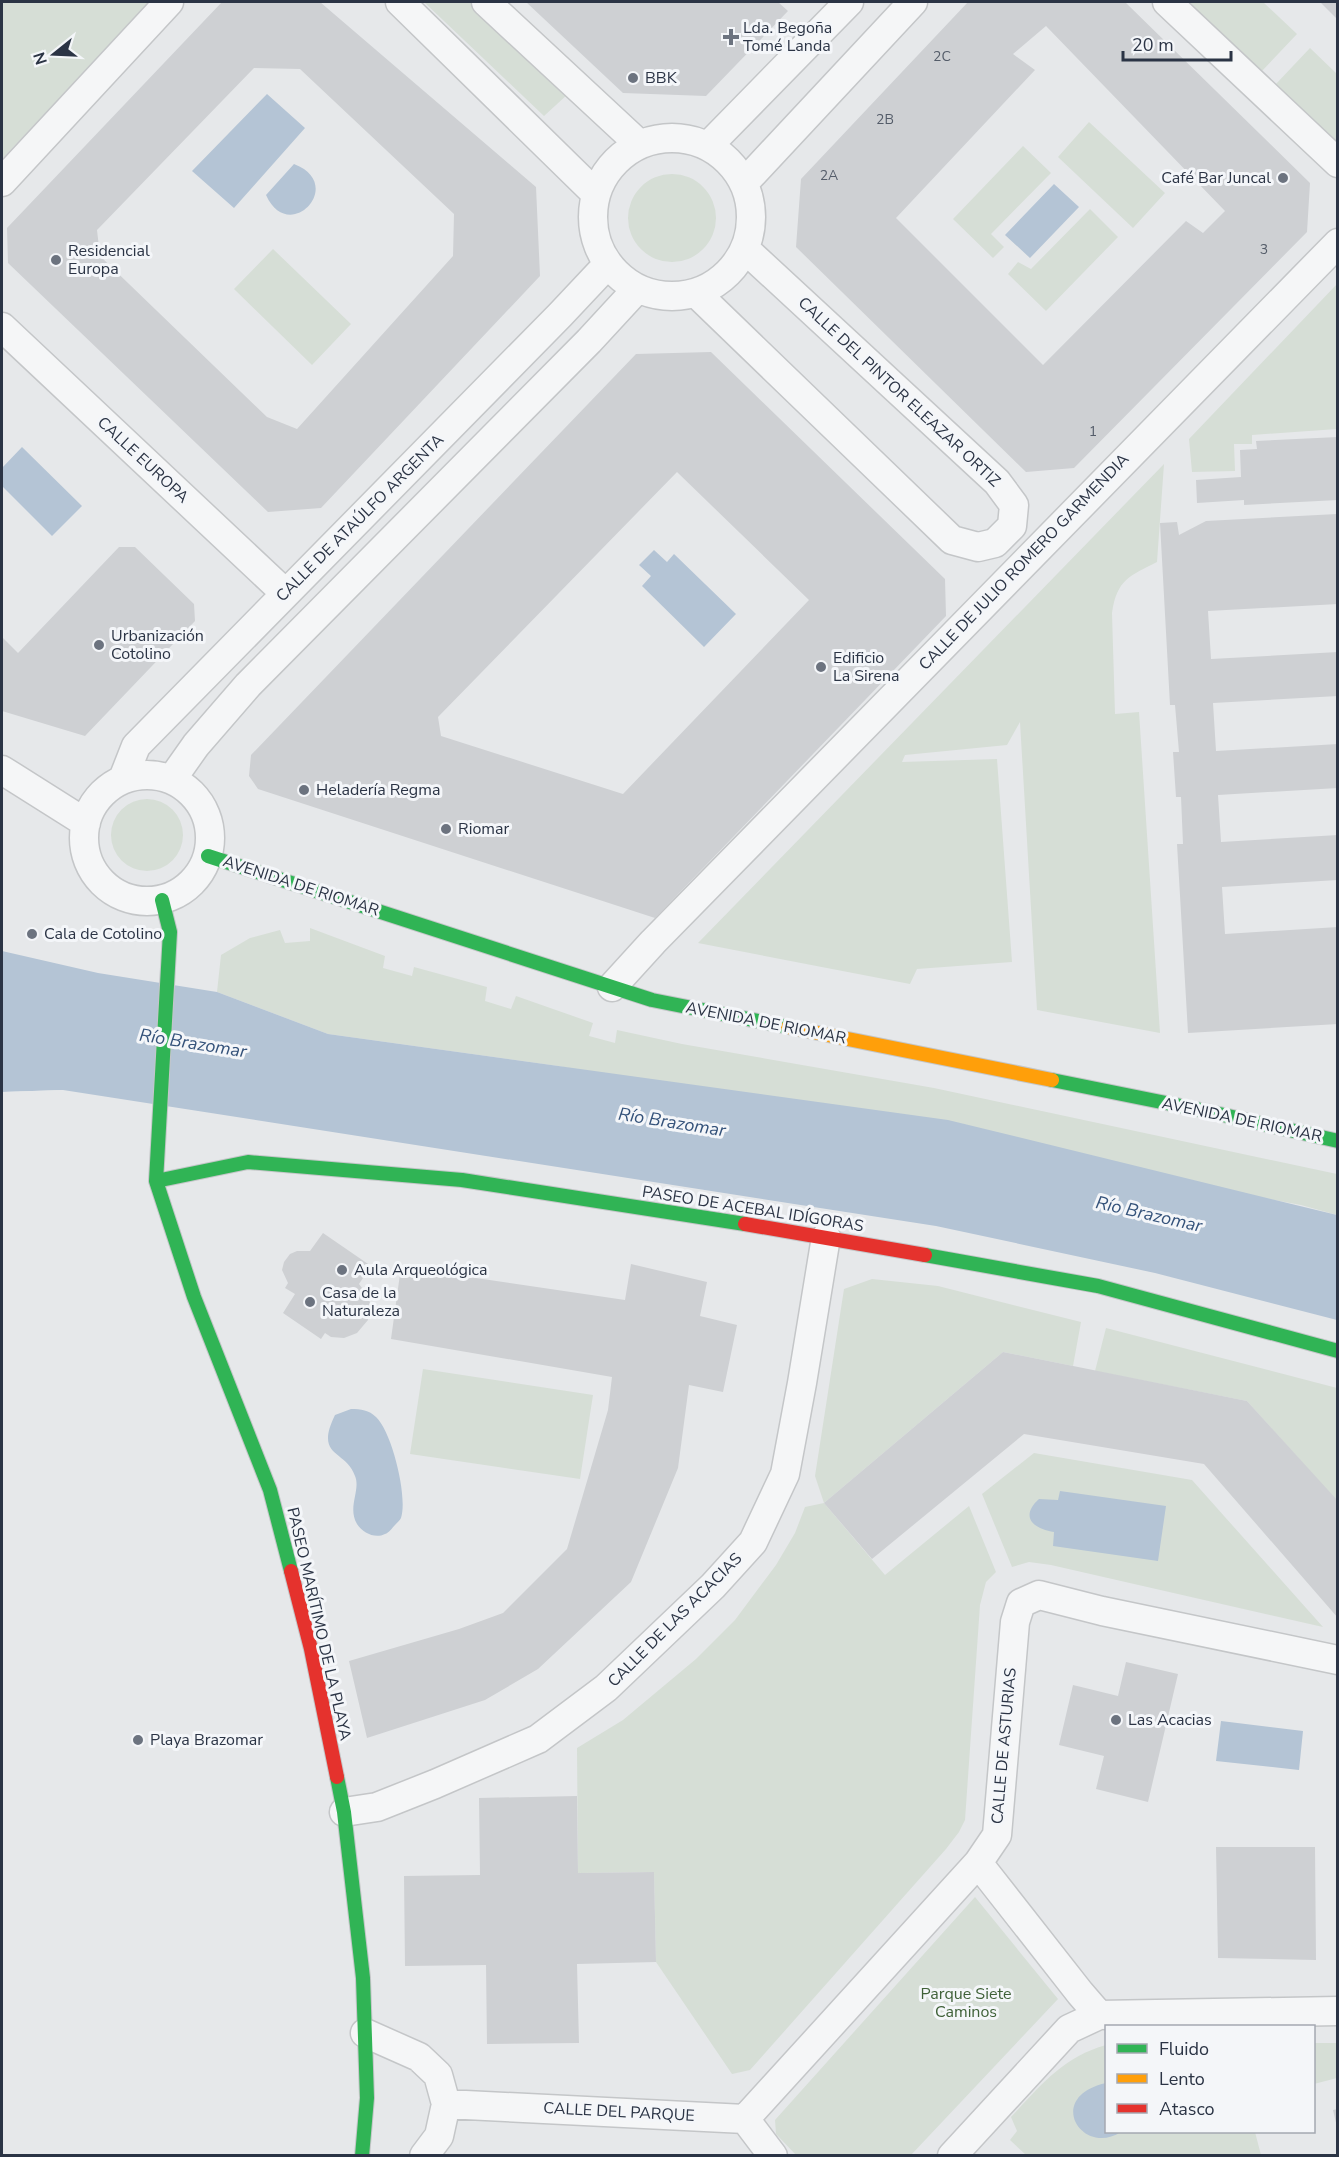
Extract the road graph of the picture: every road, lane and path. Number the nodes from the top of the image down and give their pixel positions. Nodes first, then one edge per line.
1 (169, 2) edge
2 (399, 2) edge
3 (486, 2) edge
4 (849, 2) edge
5 (914, 2) edge
6 (1167, 2) edge
7 (639, 144) junction
8 (708, 146) junction
9 (1338, 163) edge
10 (2, 182) edge
11 (744, 183) junction
12 (596, 194) junction
13 (1338, 243) edge
14 (745, 249) junction
15 (608, 264) junction
16 (636, 289) junction
17 (696, 293) junction
18 (2, 327) edge
19 (995, 543) junction
20 (1022, 565) junction
21 (285, 593) junction
22 (2, 770) edge
23 (123, 779) junction
24 (172, 779) junction
25 (86, 823) junction
26 (208, 856) junction
27 (162, 900) junction
28 (612, 987) junction
29 (1338, 1141) edge
30 (156, 1182) junction
31 (826, 1237) junction
32 (1338, 1351) edge
33 (1338, 1660) edge
34 (344, 1812) junction
35 (978, 1863) junction
36 (1338, 2011) edge
37 (1100, 2015) junction
38 (365, 2033) junction
39 (446, 2104) junction
40 (746, 2119) junction
41 (362, 2156) edge
42 (424, 2156) edge
43 (773, 2156) edge
44 (952, 2156) edge

1 - 10 street
2 - 12 street
3 - 7 street
4 - 8 street
5 - 11 street
6 - 9 street
7 - 8 street
7 - 12 street
8 - 11 street
11 - 14 street
12 - 15 street
13 - 20 street, CALLE DE JULIO ROMERO GARMENDIA
14 - 17 street
14 - 19 street, CALLE DEL PINTOR ELEAZAR ORTIZ
15 - 16 street
15 - 21 street, CALLE DE ATAÚLFO ARGENTA
16 - 17 street
16 - 24 street
17 - 19 street
18 - 21 street, CALLE EUROPA
19 - 20 street
20 - 28 street, CALLE DE JULIO ROMERO GARMENDIA
21 - 23 street, CALLE DE ATAÚLFO ARGENTA
22 - 25 street
23 - 24 street
23 - 25 street
24 - 26 street
25 - 27 street
26 - 27 street
26 - 28 street, AVENIDA DE RIOMAR
27 - 30 street, PASEO MARÍTIMO DE LA PLAYA
28 - 29 street, AVENIDA DE RIOMAR
30 - 31 street, PASEO DE ACEBAL IDÍGORAS
30 - 34 street, PASEO MARÍTIMO DE LA PLAYA
31 - 32 street, PASEO DE ACEBAL IDÍGORAS
31 - 34 street, CALLE DE LAS ACACIAS
33 - 35 street, CALLE DE ASTURIAS
34 - 38 street, PASEO MARÍTIMO DE LA PLAYA
35 - 37 street
35 - 40 street, CALLE DE ASTURIAS
36 - 37 street
37 - 44 street
38 - 39 street
38 - 41 street, PASEO MARÍTIMO DE LA PLAYA
39 - 40 street, CALLE DEL PARQUE
39 - 42 street
40 - 43 street

